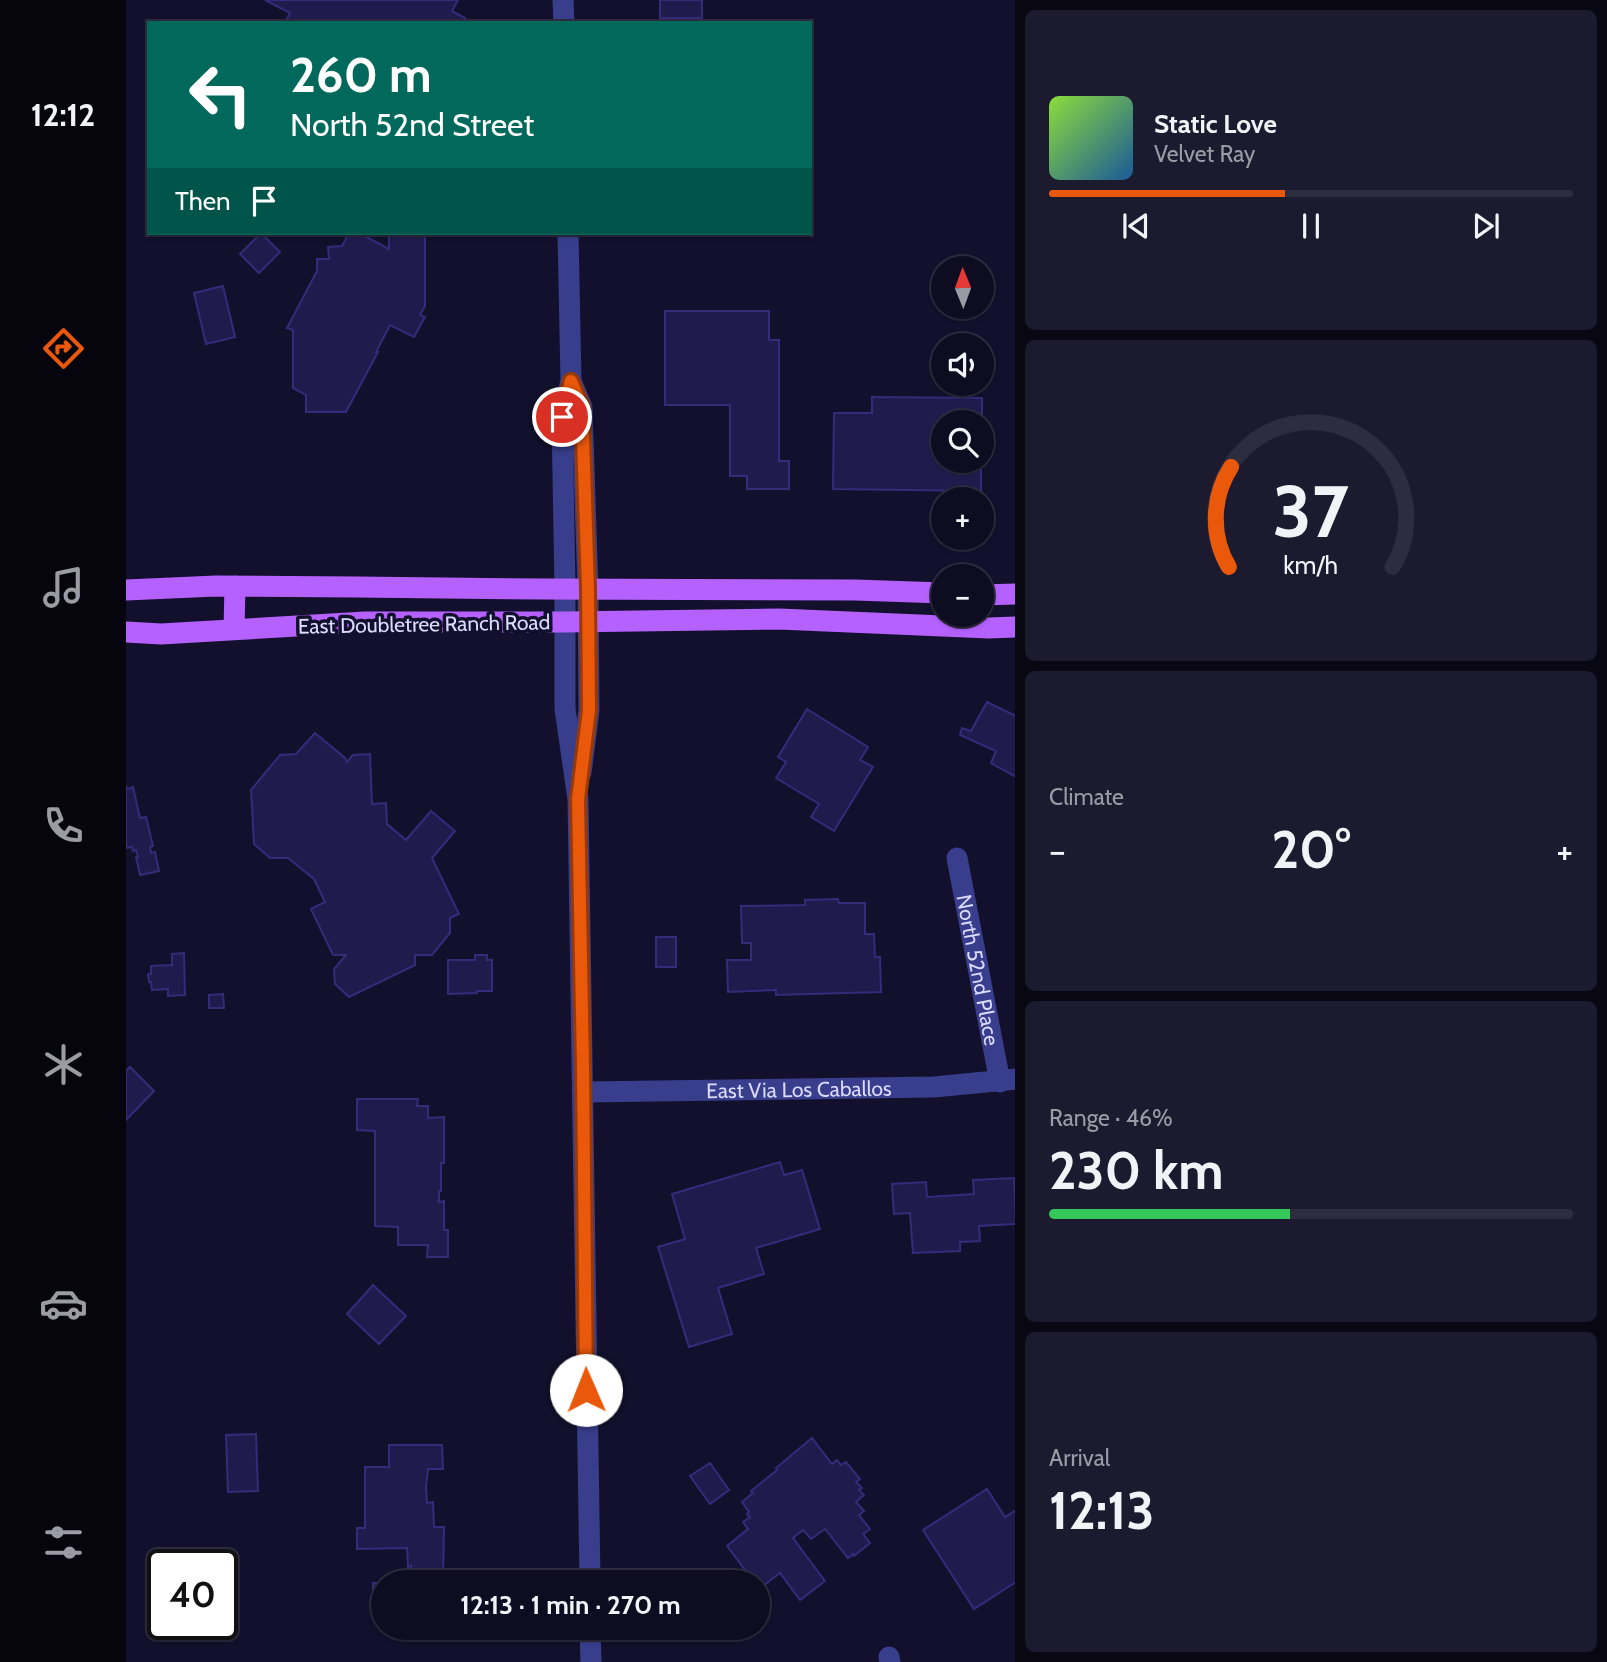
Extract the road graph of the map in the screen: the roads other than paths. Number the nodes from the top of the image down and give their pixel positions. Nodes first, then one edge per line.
1 (563, 0) edge
2 (564, 21) edge
3 (568, 235) edge
4 (571, 381) junction
5 (235, 586) junction
6 (565, 589) junction
7 (588, 589) junction
8 (126, 590) edge
9 (931, 593) edge
10 (1015, 594) edge
11 (994, 595) edge
12 (565, 622) junction
13 (588, 622) junction
14 (1015, 627) edge
15 (989, 628) joint
16 (234, 629) junction
17 (126, 632) edge
18 (578, 799) junction
19 (957, 858) dead end
20 (1008, 1080) edge
21 (583, 1092) junction
22 (590, 1570) edge
23 (590, 1640) edge
24 (591, 1662) edge

1 - 2 street
3 - 4 street
4 - 6 street
4 - 7 street
5 - 6 main road, East Doubletree Ranch Road
5 - 8 main road, East Doubletree Ranch Road
5 - 16 main road
6 - 7 main road, East Doubletree Ranch Road
6 - 12 street
7 - 9 main road, East Doubletree Ranch Road
7 - 13 street
10 - 11 main road
12 - 13 main road, East Doubletree Ranch Road
12 - 16 main road, East Doubletree Ranch Road
12 - 18 street
13 - 15 main road, East Doubletree Ranch Road
13 - 18 street
14 - 15 main road, East Doubletree Ranch Road
16 - 17 main road, East Doubletree Ranch Road
18 - 21 street
19 - 20 street, North 52nd Place
20 - 21 street, East Via Los Caballos
21 - 22 street
23 - 24 street

